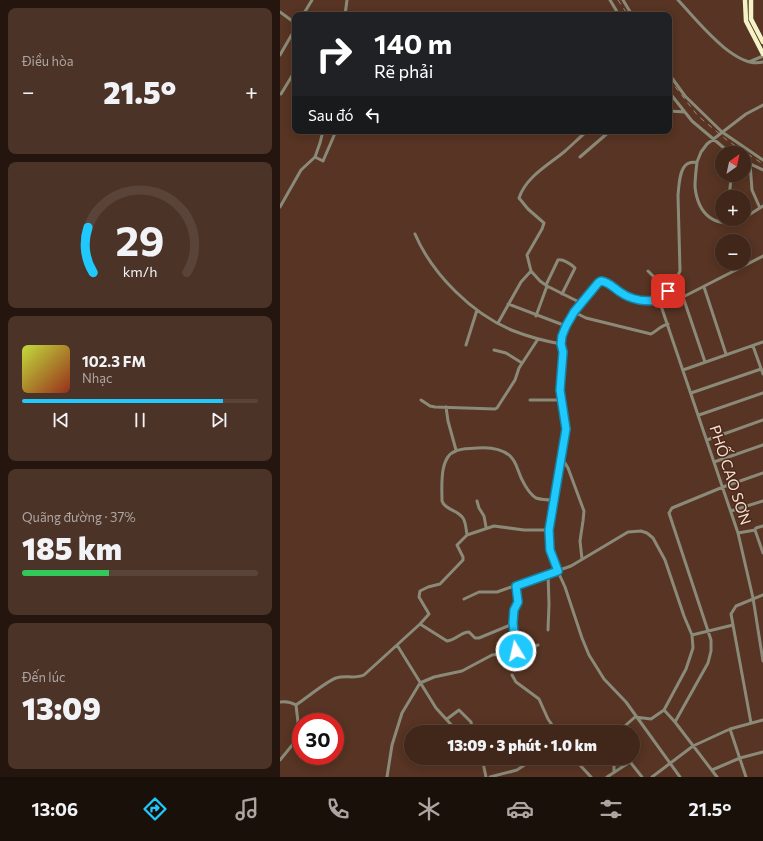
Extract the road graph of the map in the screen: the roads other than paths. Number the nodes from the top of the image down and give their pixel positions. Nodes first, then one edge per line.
1 (312, 0) edge
2 (347, 0) edge
3 (610, 0) edge
4 (623, 0) edge
5 (678, 0) edge
6 (745, 0) edge
7 (751, 0) edge
8 (280, 12) edge
9 (305, 12) edge
10 (345, 12) edge
11 (618, 12) edge
12 (630, 12) edge
13 (292, 21) edge
14 (292, 34) edge
15 (763, 42) edge
16 (280, 55) edge
17 (763, 55) edge
18 (749, 62) junction
19 (763, 62) edge
20 (292, 76) edge
21 (672, 78) edge
22 (280, 95) edge
23 (672, 96) edge
24 (763, 105) edge
25 (672, 111) edge
26 (685, 112) junction
27 (722, 132) junction
28 (322, 134) edge
29 (335, 134) edge
30 (584, 134) edge
31 (607, 134) edge
32 (713, 140) junction
33 (721, 146) edge
34 (315, 157) junction
35 (580, 157) dead end
36 (763, 160) edge
37 (697, 162) junction
38 (751, 164) edge
39 (763, 170) edge
40 (751, 176) edge
41 (280, 207) edge
42 (762, 207) edge
43 (751, 214) edge
44 (715, 221) edge
45 (415, 234) dead end
46 (763, 256) edge
47 (531, 271) junction
48 (648, 271) dead end
49 (546, 286) junction
50 (704, 287) junction
51 (668, 291) junction
52 (562, 294) junction
53 (683, 297) junction
54 (659, 300) junction
55 (581, 303) junction
56 (508, 304) junction
57 (477, 310) junction
58 (574, 312) junction
59 (536, 316) junction
60 (498, 323) junction
61 (668, 324) junction
62 (566, 326) junction
63 (538, 339) junction
64 (763, 342) edge
65 (561, 344) junction
66 (466, 345) dead end
67 (753, 346) junction
68 (494, 350) dead end
69 (726, 354) junction
70 (705, 362) junction
71 (522, 363) junction
72 (761, 369) junction
73 (683, 370) junction
74 (763, 374) edge
75 (691, 393) junction
76 (763, 394) edge
77 (421, 400) dead end
78 (530, 400) dead end
79 (561, 400) junction
80 (446, 407) junction
81 (699, 415) junction
82 (763, 420) edge
83 (707, 440) junction
84 (763, 445) edge
85 (456, 450) junction
86 (562, 457) junction
87 (714, 462) junction
88 (763, 473) edge
89 (723, 487) junction
90 (554, 500) junction
91 (478, 501) dead end
92 (763, 501) edge
93 (731, 511) junction
94 (763, 526) edge
95 (486, 527) junction
96 (549, 530) junction
97 (755, 530) junction
98 (738, 533) junction
99 (466, 535) junction
100 (763, 553) edge
101 (582, 559) junction
102 (558, 571) junction
103 (548, 574) junction
104 (516, 586) junction
105 (763, 595) edge
106 (753, 598) junction
107 (464, 599) dead end
108 (420, 624) junction
109 (513, 624) junction
110 (733, 625) junction
111 (548, 630) dead end
112 (708, 630) junction
113 (692, 635) junction
114 (397, 645) junction
115 (538, 645) dead end
116 (762, 646) edge
117 (516, 651) junction
118 (763, 661) edge
119 (512, 675) dead end
120 (420, 683) junction
121 (280, 702) edge
122 (296, 705) junction
123 (664, 710) junction
124 (635, 717) junction
125 (447, 719) junction
126 (763, 720) edge
127 (675, 722) junction
128 (751, 723) junction
129 (452, 725) edge
130 (472, 725) edge
131 (552, 725) edge
132 (626, 725) edge
133 (730, 729) junction
134 (693, 746) junction
135 (763, 752) edge
136 (740, 758) junction
137 (280, 760) edge
138 (670, 763) junction
139 (483, 765) edge
140 (524, 765) edge
141 (580, 765) edge
142 (614, 765) edge
143 (625, 765) edge
144 (632, 765) edge
145 (712, 770) junction
146 (614, 772) junction
147 (387, 777) edge
148 (486, 777) edge
149 (490, 777) edge
150 (591, 777) edge
151 (607, 777) edge
152 (642, 777) edge
153 (652, 777) edge
154 (680, 777) edge
155 (717, 777) edge
156 (746, 777) edge

1 - 9 street
2 - 10 street
3 - 11 street
4 - 12 street
5 - 18 street
6 - 17 highway
7 - 15 highway
8 - 13 street
14 - 16 street
17 - 18 street
18 - 19 street
20 - 22 street
21 - 27 street
23 - 26 street
24 - 27 street
25 - 26 street
26 - 32 street
27 - 32 street
27 - 36 street
28 - 34 street
29 - 34 street
30 - 47 street
31 - 35 street
32 - 33 street
32 - 37 street
34 - 41 street
37 - 44 street
37 - 51 street
38 - 39 street
40 - 42 street
42 - 43 street
45 - 57 street
46 - 50 street
47 - 49 street
47 - 56 street
48 - 51 street
49 - 52 street
49 - 52 street
49 - 59 street
50 - 53 street
50 - 69 street
51 - 54 street
52 - 55 street
53 - 54 street
53 - 70 street
54 - 55 street
54 - 61 street, PHỐ CAO SƠN
55 - 58 street
56 - 59 street
56 - 60 street
57 - 60 street
57 - 66 street
58 - 61 street
58 - 62 street
59 - 62 street
60 - 63 street
61 - 73 street, PHỐ CAO SƠN
62 - 65 street
63 - 65 street
63 - 71 street
64 - 67 street
65 - 79 street
67 - 69 street
67 - 72 street
68 - 71 street
69 - 70 street
70 - 73 street
71 - 80 street
72 - 74 street
72 - 75 street
73 - 75 street, PHỐ CAO SƠN
75 - 81 street, PHỐ CAO SƠN
76 - 81 street
77 - 80 street
78 - 79 street
79 - 86 street
80 - 85 street
81 - 83 street, PHỐ CAO SƠN
82 - 83 street
83 - 87 street, PHỐ CAO SƠN
84 - 87 street
85 - 90 street
85 - 99 street
86 - 90 street
86 - 101 street
87 - 89 street, PHỐ CAO SƠN
88 - 89 street
89 - 93 street, PHỐ CAO SƠN
89 - 112 street
90 - 96 street
91 - 95 street
92 - 93 street
93 - 98 street, PHỐ CAO SƠN
94 - 97 street
95 - 96 street
95 - 99 street
96 - 102 street
97 - 98 street
97 - 100 street
98 - 106 street, PHỐ CAO SƠN
99 - 108 street
101 - 102 street
101 - 113 street
102 - 103 street
102 - 124 street
103 - 104 street
103 - 111 street
104 - 107 street
104 - 109 street
105 - 106 street
106 - 110 street
106 - 116 street, PHỐ CAO SƠN
108 - 109 street
108 - 114 street
109 - 117 street
110 - 112 street
110 - 128 street
112 - 113 street
112 - 127 street
113 - 123 street
114 - 120 street
114 - 122 street
115 - 117 street
116 - 118 street, PHỐ CAO SƠN
117 - 120 street
119 - 131 street
120 - 125 street
120 - 147 street
121 - 122 street
122 - 137 street
123 - 124 street
123 - 127 street
124 - 132 street
124 - 138 street
125 - 129 street
125 - 130 street
126 - 128 street
127 - 134 street
128 - 133 street
133 - 134 street
133 - 136 street
134 - 138 street
134 - 145 street
135 - 136 street
136 - 145 street
136 - 156 street
138 - 153 street
138 - 154 street
139 - 148 street
140 - 149 street
141 - 150 street
142 - 146 street
143 - 146 street
144 - 152 street
145 - 155 street
146 - 151 street

